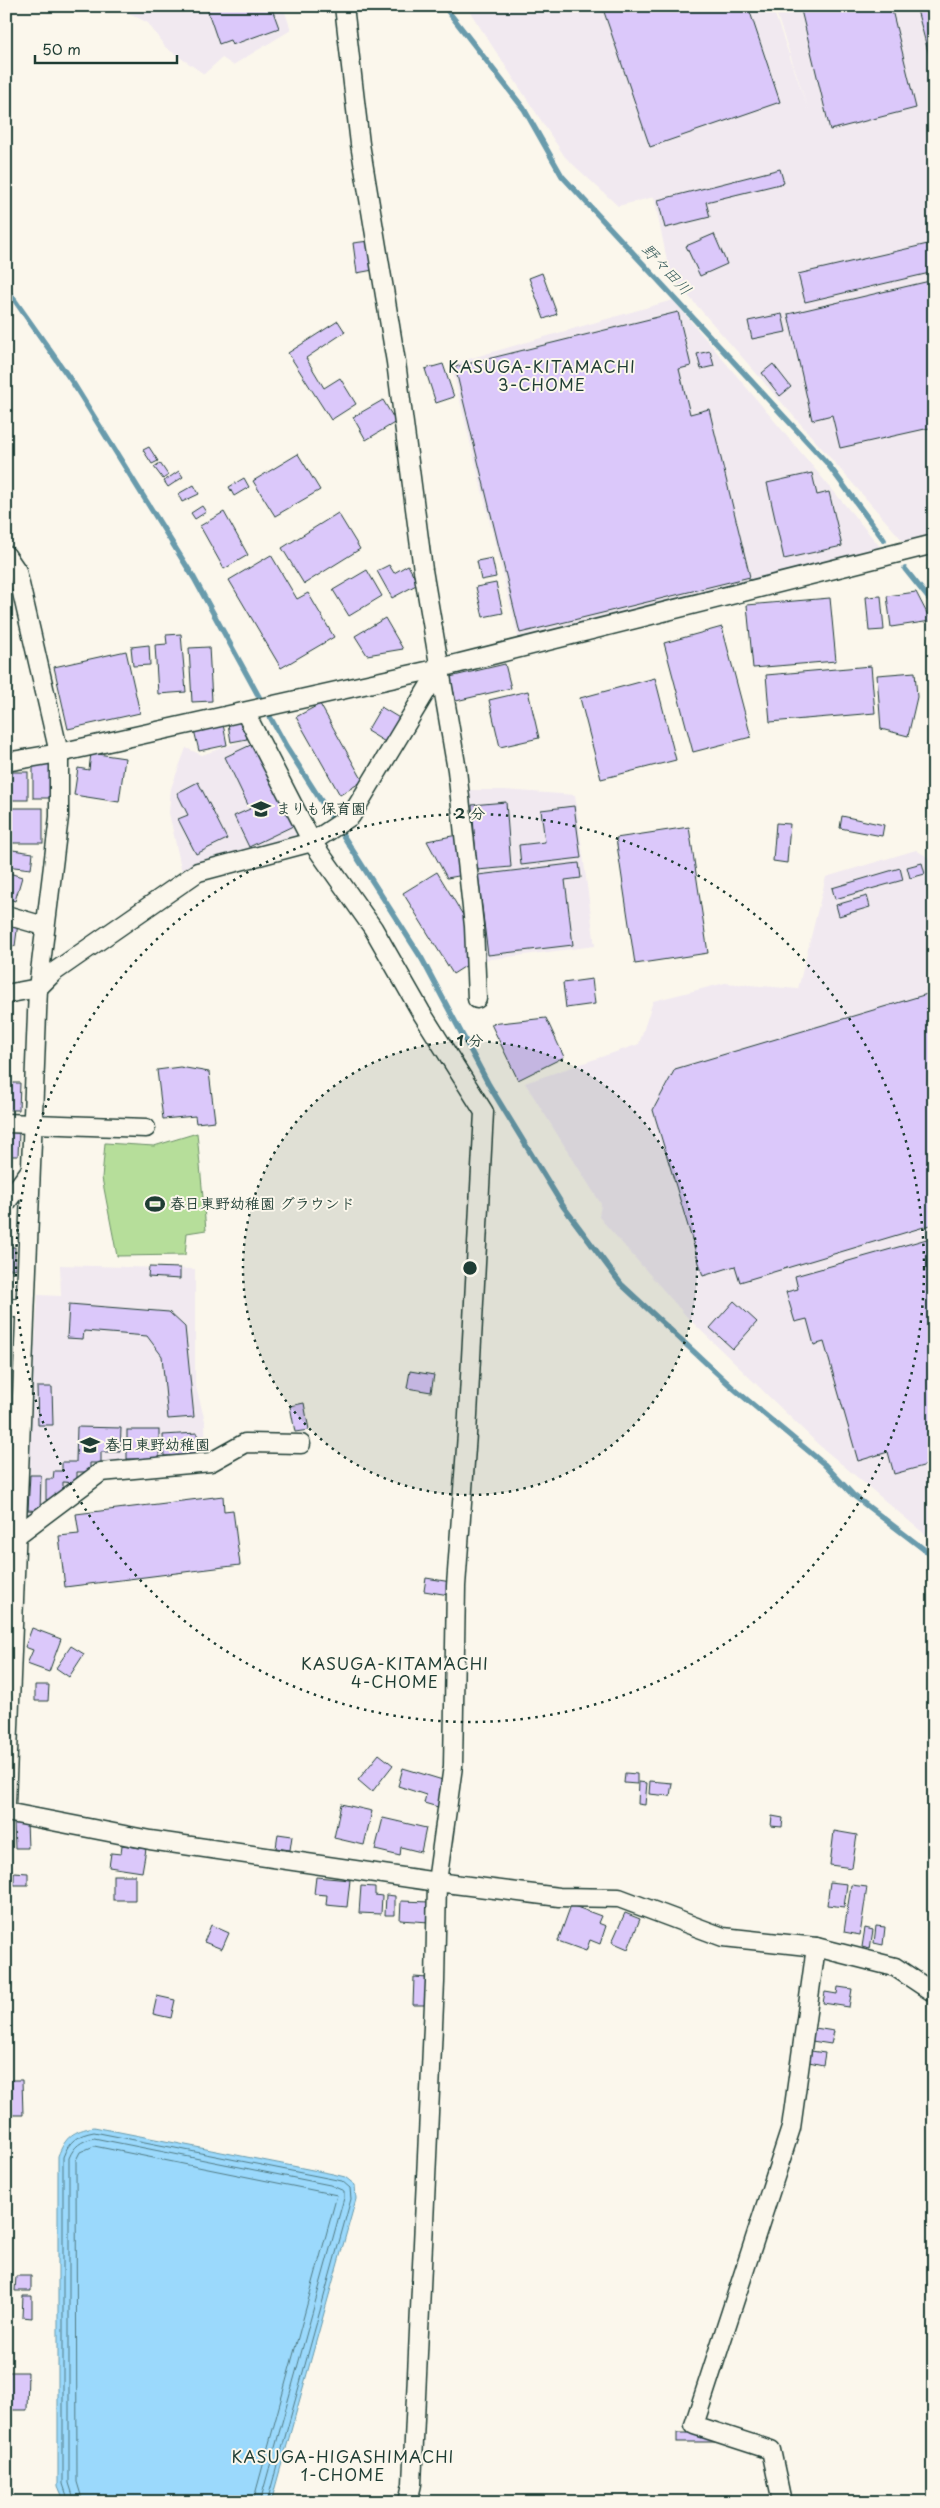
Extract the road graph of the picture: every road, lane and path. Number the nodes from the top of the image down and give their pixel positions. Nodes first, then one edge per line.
1 (344, 6) edge
2 (934, 544) edge
3 (6, 555) edge
4 (440, 668) junction
5 (249, 711) junction
6 (59, 752) junction
7 (6, 762) edge
8 (317, 839) junction
9 (6, 914) edge
10 (44, 926) junction
11 (38, 988) junction
12 (6, 994) edge
13 (477, 999) dead end
14 (6, 1122) edge
15 (32, 1124) junction
16 (146, 1128) dead end
17 (29, 1172) junction
18 (6, 1203) edge
19 (6, 1308) edge
20 (24, 1308) junction
21 (14, 1376) edge
22 (301, 1444) dead end
23 (12, 1461) edge
24 (11, 1536) edge
25 (6, 1804) edge
26 (6, 1812) edge
27 (437, 1882) junction
28 (816, 1947) junction
29 (934, 1993) edge
30 (408, 2502) edge
31 (782, 2502) edge

1 - 4 street
2 - 4 street
3 - 6 street
4 - 5 street
4 - 8 street
4 - 13 street
5 - 6 street
5 - 8 street
6 - 7 street
6 - 10 street
8 - 11 street
8 - 27 street
9 - 10 street
10 - 11 street
11 - 12 street
11 - 15 street
14 - 15 street
15 - 16 street
15 - 17 street
17 - 18 street
17 - 20 street
19 - 20 street
20 - 21 street
21 - 23 street
22 - 24 street
23 - 24 street
24 - 25 street
26 - 27 street
27 - 28 street
27 - 30 street
28 - 29 street
28 - 31 street

